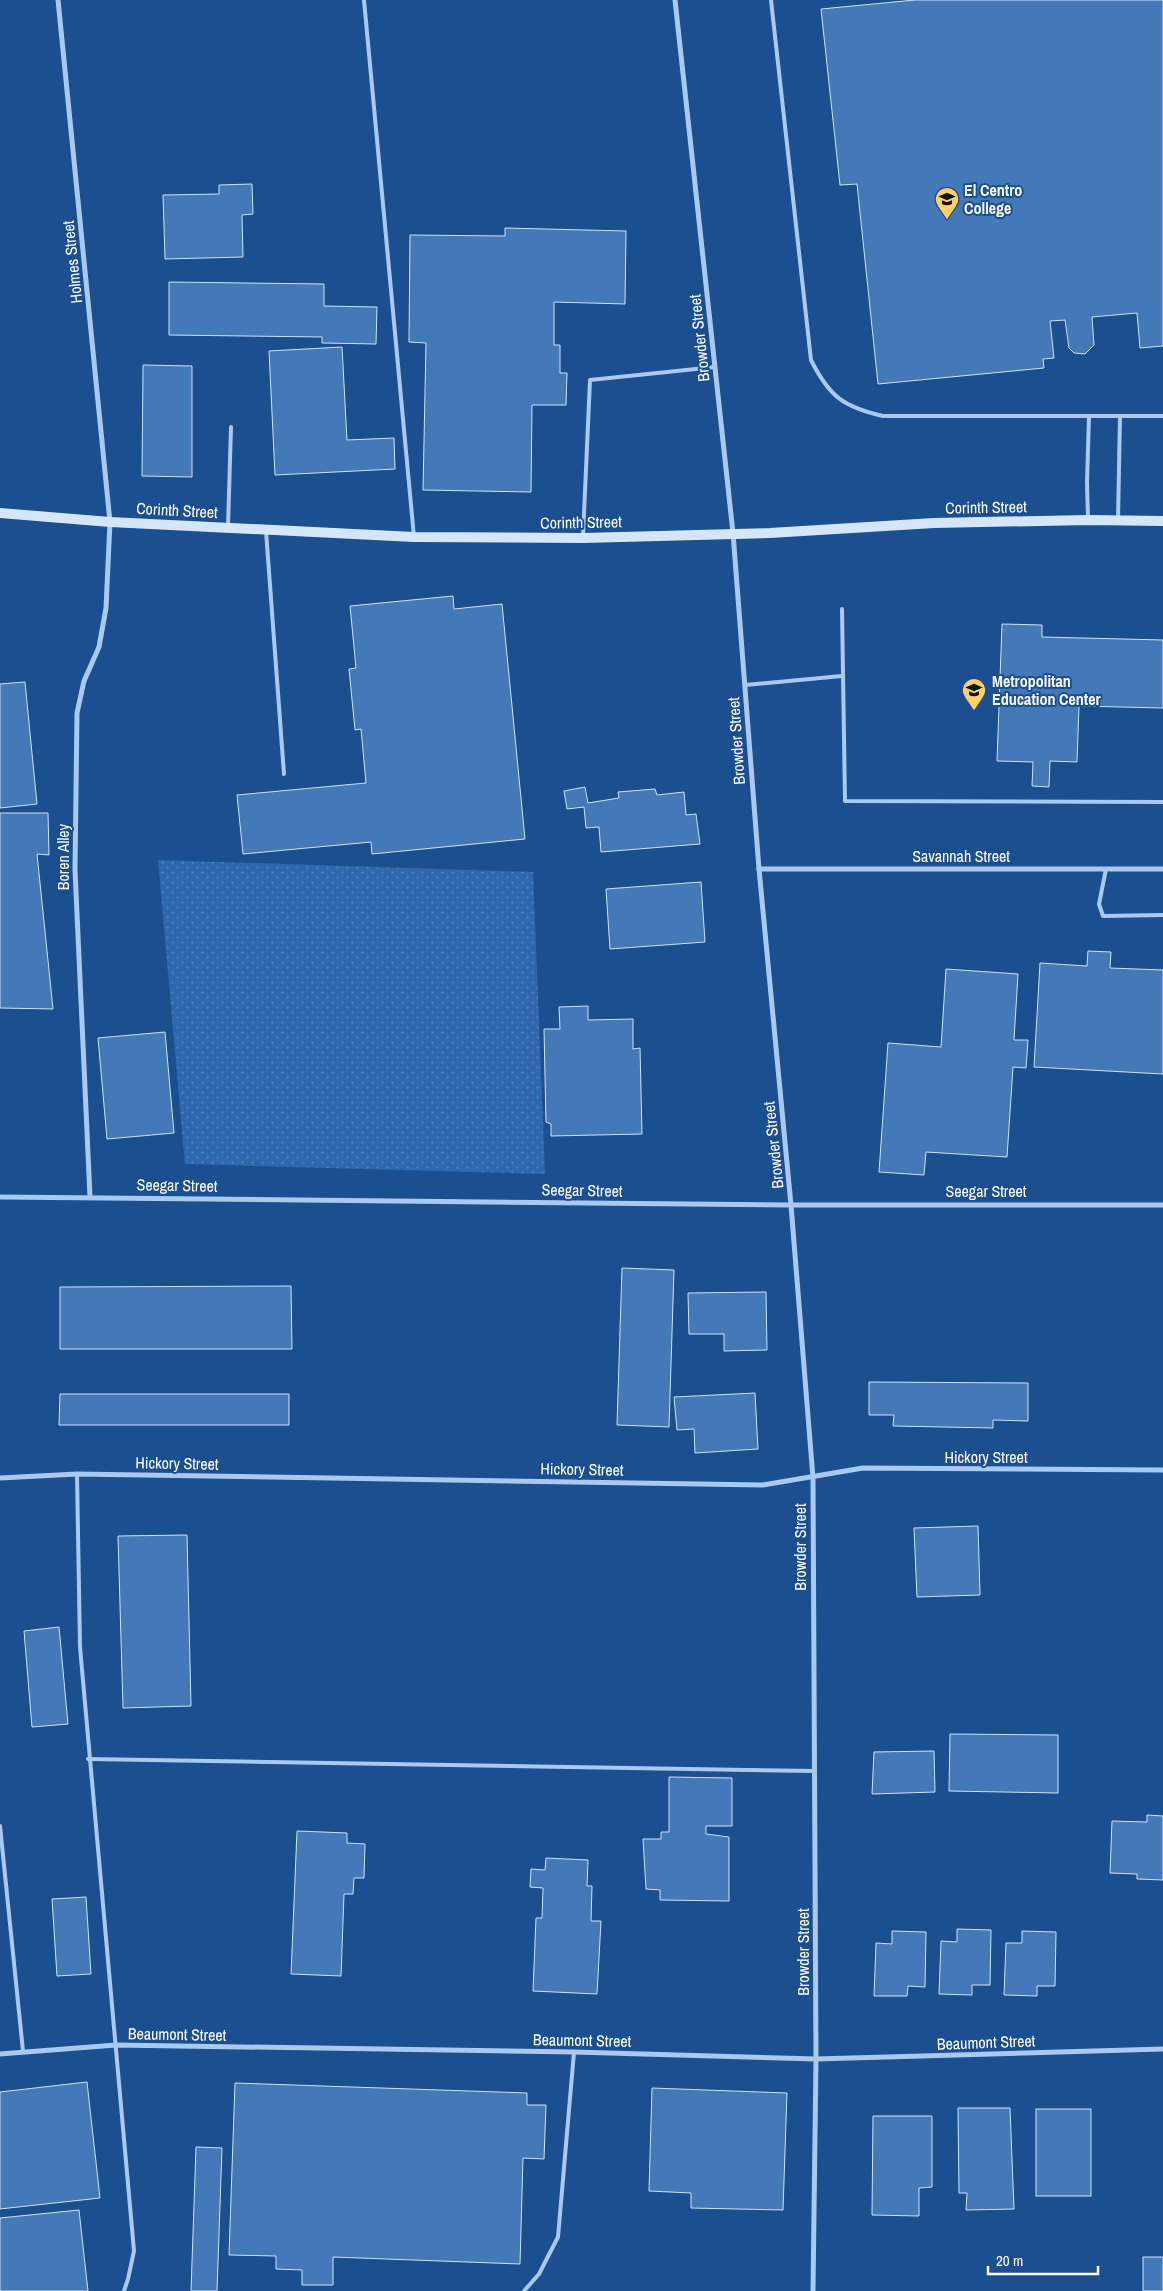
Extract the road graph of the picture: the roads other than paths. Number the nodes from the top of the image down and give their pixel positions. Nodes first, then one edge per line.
1 (58, 0) edge
2 (364, 0) edge
3 (675, 0) edge
4 (771, 0) edge
5 (715, 367) junction
6 (1089, 416) junction
7 (1120, 416) junction
8 (1163, 416) edge
9 (231, 427) dead end
10 (0, 513) edge
11 (1088, 520) junction
12 (1118, 520) junction
13 (1163, 521) edge
14 (110, 522) junction
15 (228, 527) junction
16 (266, 529) junction
17 (733, 533) junction
18 (414, 537) junction
19 (583, 538) junction
20 (842, 609) dead end
21 (842, 676) junction
22 (745, 685) junction
23 (284, 774) dead end
24 (1163, 802) edge
25 (759, 869) junction
26 (1106, 869) junction
27 (1163, 869) edge
28 (1163, 915) edge
29 (0, 1197) edge
30 (90, 1197) junction
31 (1163, 1204) edge
32 (791, 1205) junction
33 (1163, 1470) edge
34 (77, 1474) junction
35 (0, 1478) edge
36 (812, 1478) junction
37 (88, 1759) junction
38 (814, 1772) junction
39 (0, 1826) edge
40 (116, 2046) junction
41 (1163, 2049) edge
42 (23, 2051) junction
43 (574, 2052) junction
44 (0, 2054) edge
45 (816, 2059) junction
46 (124, 2291) edge
47 (524, 2291) edge
48 (813, 2291) edge

1 - 14 street, Holmes Street
2 - 18 lane
3 - 5 street, Browder Street
4 - 6 lane
5 - 17 street, Browder Street
5 - 19 lane
6 - 7 lane
6 - 11 lane
7 - 8 lane
7 - 12 lane
9 - 15 lane
10 - 14 main road, Corinth Street
11 - 12 main road, Corinth Street
11 - 17 main road, Corinth Street
12 - 13 main road, Corinth Street
14 - 15 main road, Corinth Street
14 - 30 street, Boren Alley
15 - 16 main road, Corinth Street
16 - 18 main road, Corinth Street
16 - 23 lane
17 - 19 main road, Corinth Street
17 - 22 street, Browder Street
18 - 19 main road, Corinth Street
20 - 21 lane
21 - 22 lane
21 - 24 lane
22 - 25 street, Browder Street
25 - 26 street, Savannah Street
25 - 32 street, Browder Street
26 - 27 street, Savannah Street
26 - 28 lane
29 - 30 street, Seegar Street
30 - 32 street, Seegar Street
31 - 32 street, Seegar Street
32 - 36 street, Browder Street
33 - 36 street, Hickory Street
34 - 35 street, Hickory Street
34 - 36 street, Hickory Street
34 - 37 lane
36 - 38 street, Browder Street
37 - 38 lane
37 - 40 lane
38 - 45 street, Browder Street
39 - 42 lane
40 - 42 street, Beaumont Street
40 - 43 street, Beaumont Street
40 - 46 lane
41 - 45 street, Beaumont Street
42 - 44 street, Beaumont Street
43 - 45 street, Beaumont Street
43 - 47 lane
45 - 48 street, Browder Street

